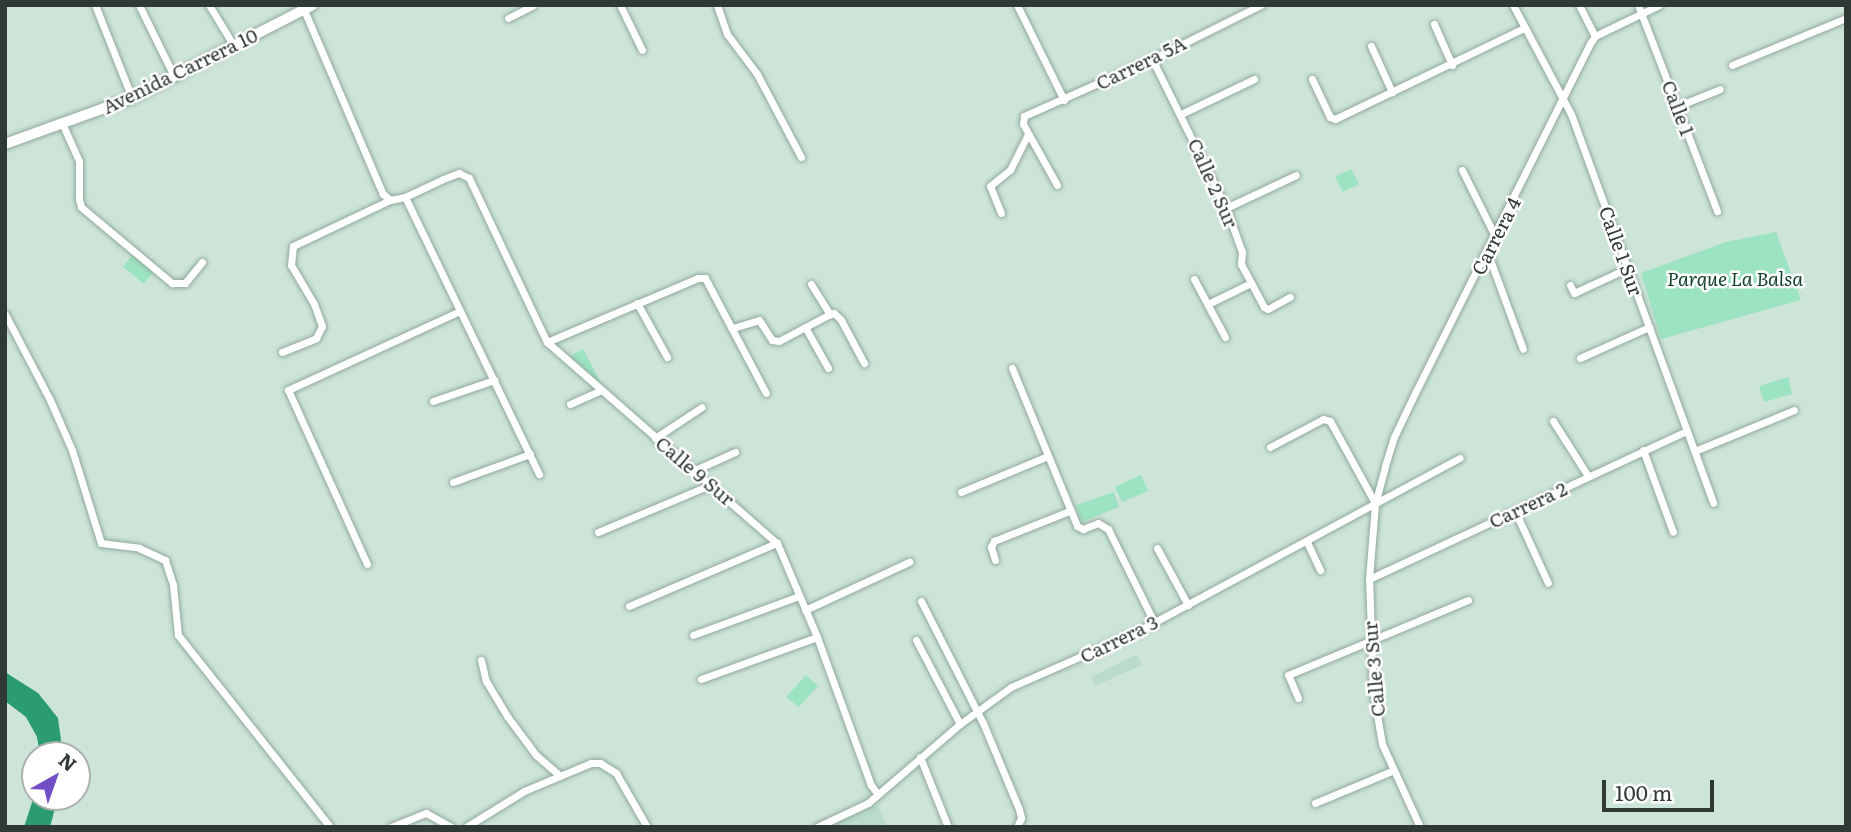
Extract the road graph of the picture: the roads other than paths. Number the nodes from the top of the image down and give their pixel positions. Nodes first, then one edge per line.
1 (95, 5) edge
2 (139, 5) edge
3 (209, 5) edge
4 (533, 5) edge
5 (620, 5) edge
6 (717, 5) edge
7 (1030, 5) edge
8 (1261, 5) edge
9 (1513, 5) edge
10 (1579, 5) edge
11 (1638, 5) edge
12 (1659, 5) edge
13 (1019, 7) edge
14 (308, 8) edge
15 (1642, 13) junction
16 (508, 18) dead end
17 (1846, 18) edge
18 (1434, 24) dead end
19 (1524, 28) junction
20 (1595, 36) junction
21 (233, 46) junction
22 (1371, 46) dead end
23 (642, 50) dead end
24 (1152, 60) junction
25 (1452, 65) junction
26 (1732, 65) dead end
27 (174, 76) junction
28 (1254, 79) dead end
29 (1312, 79) dead end
30 (1720, 89) dead end
31 (1392, 92) junction
32 (132, 98) junction
33 (1064, 100) junction
34 (1562, 102) junction
35 (1678, 106) junction
36 (1181, 114) junction
37 (62, 123) junction
38 (1028, 134) junction
39 (5, 144) edge
40 (801, 157) dead end
41 (1462, 170) dead end
42 (1296, 174) dead end
43 (1057, 185) dead end
44 (405, 197) junction
45 (390, 200) junction
46 (1226, 208) junction
47 (1717, 211) dead end
48 (1001, 213) dead end
49 (1496, 238) junction
50 (1488, 254) junction
51 (202, 262) dead end
52 (1628, 268) junction
53 (1194, 279) dead end
54 (1251, 283) junction
55 (811, 284) dead end
56 (1570, 285) dead end
57 (1290, 297) dead end
58 (637, 303) junction
59 (1208, 304) junction
60 (460, 311) junction
61 (5, 314) edge
62 (830, 314) junction
63 (805, 327) junction
64 (1649, 327) junction
65 (733, 328) junction
66 (1225, 337) dead end
67 (547, 342) junction
68 (1523, 349) dead end
69 (282, 352) dead end
70 (667, 357) dead end
71 (1580, 358) dead end
72 (864, 363) dead end
73 (828, 368) dead end
74 (1012, 368) dead end
75 (494, 380) junction
76 (600, 391) junction
77 (765, 393) dead end
78 (433, 401) dead end
79 (570, 404) dead end
80 (702, 407) dead end
81 (1794, 410) dead end
82 (1553, 421) dead end
83 (1686, 430) junction
84 (655, 438) junction
85 (1270, 447) dead end
86 (1643, 450) junction
87 (1695, 451) junction
88 (735, 452) dead end
89 (530, 454) junction
90 (1048, 456) junction
91 (1460, 457) dead end
92 (695, 470) junction
93 (539, 474) dead end
94 (1588, 476) junction
95 (453, 482) dead end
96 (710, 485) junction
97 (961, 492) dead end
98 (1713, 503) dead end
99 (1375, 504) junction
100 (1069, 511) junction
101 (1515, 511) junction
102 (1674, 532) dead end
103 (598, 533) dead end
104 (1307, 542) junction
105 (777, 543) junction
106 (1157, 548) dead end
107 (995, 560) dead end
108 (909, 562) dead end
109 (367, 564) dead end
110 (1321, 570) dead end
111 (1369, 579) junction
112 (1548, 583) dead end
113 (799, 596) junction
114 (1468, 600) dead end
115 (920, 601) dead end
116 (1188, 605) junction
117 (629, 607) dead end
118 (805, 610) junction
119 (1154, 622) junction
120 (694, 635) dead end
121 (817, 638) junction
122 (916, 640) dead end
123 (1370, 642) junction
124 (481, 660) dead end
125 (701, 679) dead end
126 (1298, 698) dead end
127 (976, 711) junction
128 (960, 724) junction
129 (920, 757) junction
130 (1392, 771) junction
131 (560, 776) junction
132 (876, 792) junction
133 (1315, 803) dead end
134 (330, 827) edge
135 (391, 827) edge
136 (451, 827) edge
137 (466, 827) edge
138 (647, 827) edge
139 (817, 827) edge
140 (948, 827) edge
141 (1017, 827) edge
142 (1420, 827) edge

1 - 32 street
2 - 27 street
3 - 21 street
4 - 16 street
5 - 23 street
6 - 40 street
7 - 13 street
8 - 24 street, Carrera 5A
9 - 19 street, Calle 1 Sur
10 - 20 street
11 - 15 street, Calle 1
12 - 15 street
13 - 33 street
14 - 21 street, Avenida Carrera 10
14 - 45 street
15 - 20 street
15 - 35 street, Calle 1
17 - 26 street
18 - 25 street
19 - 25 street
19 - 34 street, Calle 1 Sur
20 - 34 street, Carrera 4
21 - 27 street, Avenida Carrera 10
22 - 31 street
24 - 33 street, Carrera 5A
24 - 36 street, Calle 2 Sur
25 - 31 street
27 - 32 street, Avenida Carrera 10
28 - 36 street
29 - 31 street
30 - 35 street
32 - 37 street, Avenida Carrera 10
33 - 38 street, Carrera 5A
34 - 49 street, Carrera 4
34 - 52 street, Calle 1 Sur
35 - 47 street, Calle 1
36 - 46 street, Calle 2 Sur
37 - 39 street, Avenida Carrera 10
37 - 51 street
38 - 43 street
38 - 48 street
41 - 49 street
42 - 46 street
44 - 45 street
44 - 60 street
44 - 67 street, Calle 9 Sur
45 - 69 street
46 - 54 street, Calle 2 Sur
49 - 50 street, Carrera 4
50 - 68 street
50 - 99 street, Carrera 4
52 - 56 street
52 - 64 street, Calle 1 Sur
53 - 59 street
54 - 57 street, Calle 2 Sur
54 - 59 street
55 - 62 street
58 - 65 street
58 - 67 street
58 - 70 street
59 - 66 street
60 - 75 street
60 - 109 street
61 - 134 street
62 - 63 street
62 - 72 street
63 - 65 street
63 - 73 street
64 - 71 street
64 - 83 street, Calle 1 Sur
65 - 77 street
67 - 76 street, Calle 9 Sur
74 - 90 street
75 - 78 street
75 - 89 street
76 - 79 street
76 - 84 street, Calle 9 Sur
80 - 84 street
81 - 87 street
82 - 94 street
83 - 86 street, Carrera 2
83 - 87 street, Calle 1 Sur
84 - 92 street, Calle 9 Sur
85 - 99 street
86 - 94 street, Carrera 2
86 - 102 street
87 - 98 street, Calle 1 Sur
88 - 92 street
89 - 93 street
89 - 95 street
90 - 97 street
90 - 100 street
91 - 99 street, Carrera 3
92 - 96 street, Calle 9 Sur
94 - 101 street, Carrera 2
96 - 103 street
96 - 105 street, Calle 9 Sur
99 - 104 street, Carrera 3
99 - 111 street, Calle 3 Sur
100 - 107 street
100 - 119 street
101 - 111 street, Carrera 2
101 - 112 street
104 - 110 street
104 - 116 street, Carrera 3
105 - 113 street, Calle 9 Sur
105 - 117 street
106 - 116 street
108 - 118 street
111 - 123 street, Calle 3 Sur
113 - 118 street, Calle 9 Sur
113 - 120 street
114 - 123 street
115 - 127 street
116 - 119 street, Carrera 3
118 - 121 street, Calle 9 Sur
119 - 127 street, Carrera 3
121 - 125 street
121 - 132 street, Calle 9 Sur
122 - 128 street
123 - 126 street
123 - 130 street, Calle 3 Sur
124 - 131 street
127 - 128 street, Carrera 3
127 - 141 street
128 - 129 street, Carrera 3
129 - 132 street, Carrera 3
129 - 140 street
130 - 133 street
130 - 142 street, Calle 3 Sur
131 - 137 street
131 - 138 street
132 - 139 street, Carrera 3
135 - 136 street

